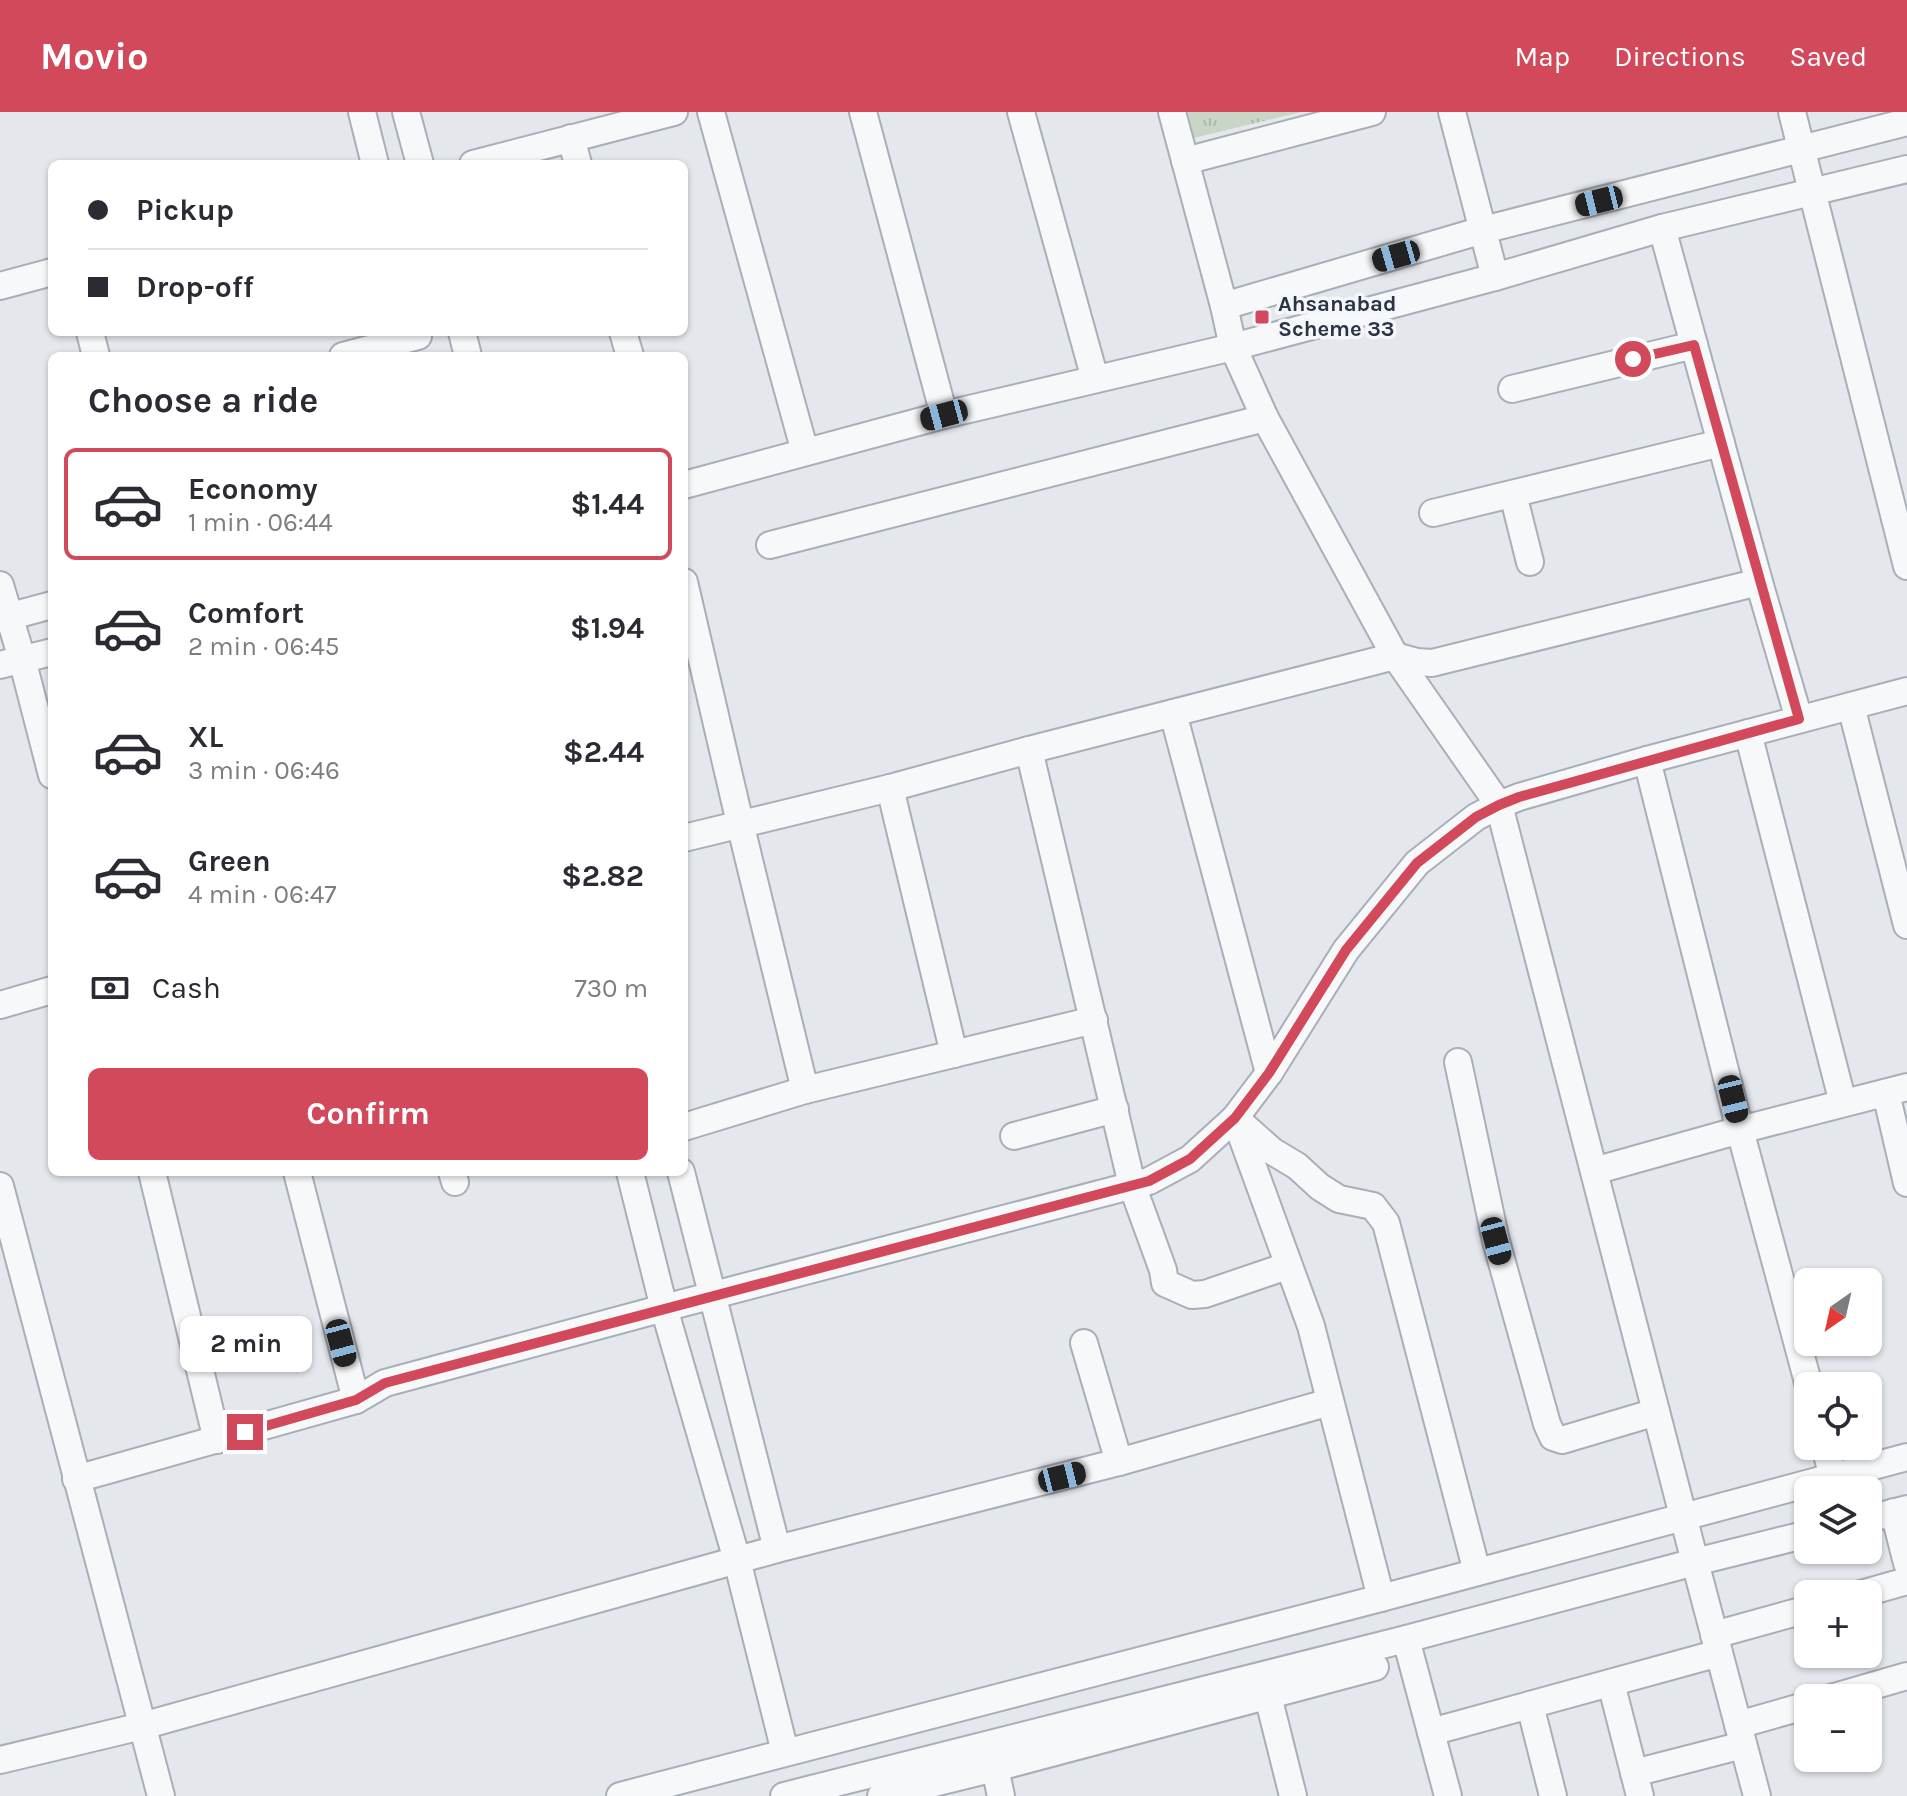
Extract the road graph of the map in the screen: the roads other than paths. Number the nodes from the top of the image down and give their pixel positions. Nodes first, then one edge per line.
1 (362, 112) edge
2 (406, 112) edge
3 (674, 112) edge
4 (711, 112) edge
5 (863, 112) edge
6 (1021, 112) edge
7 (1172, 112) edge
8 (1372, 112) edge
9 (1452, 112) edge
10 (1792, 112) edge
11 (1907, 122) edge
12 (571, 138) junction
13 (1802, 149) junction
14 (374, 160) edge
15 (419, 160) edge
16 (488, 160) edge
17 (577, 160) edge
18 (1185, 161) junction
19 (1907, 169) edge
20 (1813, 191) junction
21 (1662, 228) junction
22 (1483, 230) junction
23 (48, 273) edge
24 (1495, 277) junction
25 (0, 286) edge
26 (1224, 306) junction
27 (420, 341) edge
28 (1694, 345) junction
29 (1233, 347) junction
30 (364, 352) edge
31 (1095, 379) junction
32 (1512, 389) dead end
33 (944, 415) junction
34 (1265, 418) junction
35 (1721, 443) junction
36 (805, 452) junction
37 (688, 484) edge
38 (1513, 494) junction
39 (1433, 513) dead end
40 (770, 545) dead end
41 (1530, 562) dead end
42 (1907, 566) edge
43 (1759, 582) junction
44 (0, 585) edge
45 (688, 599) edge
46 (48, 606) edge
47 (4, 618) edge
48 (48, 653) edge
49 (1395, 656) junction
50 (11, 662) edge
51 (1907, 691) edge
52 (1851, 706) junction
53 (1173, 713) junction
54 (1799, 719) junction
55 (1748, 733) junction
56 (1029, 750) junction
57 (1647, 760) junction
58 (48, 764) edge
59 (890, 788) junction
60 (1499, 805) junction
61 (740, 823) junction
62 (688, 837) edge
63 (1907, 925) edge
64 (48, 991) edge
65 (0, 1005) edge
66 (1094, 1020) junction
67 (954, 1054) junction
68 (1458, 1062) dead end
69 (1269, 1073) junction
70 (805, 1090) junction
71 (1896, 1090) edge
72 (1843, 1103) junction
73 (1115, 1109) junction
74 (1235, 1118) junction
75 (688, 1126) edge
76 (1740, 1130) junction
77 (1014, 1136) dead end
78 (1594, 1171) junction
79 (153, 1176) edge
80 (298, 1176) edge
81 (631, 1176) edge
82 (682, 1176) edge
83 (1907, 1183) edge
84 (1132, 1185) junction
85 (0, 1186) edge
86 (3, 1216) edge
87 (1287, 1266) junction
88 (712, 1296) junction
89 (664, 1308) junction
90 (1084, 1343) dead end
91 (1805, 1372) edge
92 (356, 1400) junction
93 (1330, 1402) junction
94 (1656, 1412) junction
95 (217, 1440) junction
96 (1907, 1457) edge
97 (1119, 1462) junction
98 (1856, 1476) edge
99 (76, 1479) junction
100 (1794, 1493) edge
101 (1900, 1510) edge
102 (1683, 1518) junction
103 (1794, 1537) edge
104 (777, 1549) junction
105 (737, 1560) junction
106 (1695, 1562) junction
107 (1907, 1563) edge
108 (1477, 1572) junction
109 (1907, 1581) edge
110 (1882, 1588) edge
111 (1381, 1598) junction
112 (1794, 1614) edge
113 (1406, 1639) junction
114 (1716, 1644) junction
115 (1375, 1667) dead end
116 (1907, 1676) edge
117 (1611, 1683) junction
118 (1879, 1684) edge
119 (1268, 1696) junction
120 (1530, 1705) junction
121 (1794, 1711) edge
122 (142, 1726) junction
123 (1431, 1732) junction
124 (1741, 1735) junction
125 (785, 1752) junction
126 (0, 1760) edge
127 (995, 1768) junction
128 (1637, 1784) edge
129 (1287, 1794) edge
130 (161, 1796) edge
131 (620, 1796) edge
132 (784, 1796) edge
133 (881, 1796) edge
134 (1001, 1796) edge
135 (1448, 1796) edge
136 (1553, 1796) edge
137 (1757, 1796) edge

1 - 14 street
2 - 15 street
3 - 12 street
4 - 36 street
5 - 33 street
6 - 31 street
7 - 18 street
8 - 18 street
9 - 22 street
10 - 13 street
11 - 13 street
12 - 16 street
12 - 17 street
13 - 20 street
13 - 22 street
18 - 26 street
19 - 20 street
20 - 21 street
20 - 42 street
21 - 24 street
21 - 28 street
22 - 24 street
22 - 26 street
23 - 25 street
24 - 29 street
26 - 29 street
27 - 30 street
28 - 32 street
28 - 35 street
29 - 31 street
29 - 34 street
31 - 33 street
33 - 36 street
34 - 40 street
34 - 49 street
35 - 38 street
35 - 43 street
36 - 37 street
38 - 39 street
38 - 41 street
43 - 49 street
43 - 54 street
44 - 47 street
45 - 61 street
46 - 47 street
47 - 50 street
48 - 50 street
49 - 53 street
49 - 60 street
50 - 58 street
51 - 52 street
52 - 54 street
52 - 63 street
53 - 56 street
53 - 69 street
54 - 55 street
55 - 57 street
55 - 72 street
56 - 59 street
56 - 66 street
57 - 60 street
57 - 76 street
59 - 61 street
59 - 67 street
60 - 69 street
60 - 78 street
61 - 62 street
61 - 70 street
64 - 65 street
66 - 67 street
66 - 73 street
67 - 70 street
68 - 94 street
69 - 74 street
70 - 75 street
71 - 72 street
71 - 83 street
72 - 76 street
73 - 77 street
73 - 84 street
74 - 84 street
74 - 87 street
74 - 108 street
76 - 78 street
76 - 91 street
78 - 94 street
79 - 95 street
80 - 92 street
81 - 89 street
82 - 88 street
84 - 87 street
84 - 88 street
85 - 86 street
86 - 99 street
87 - 93 street
88 - 89 street
88 - 104 street
89 - 92 street
89 - 105 street
90 - 97 street
92 - 95 street
93 - 97 street
93 - 111 street
94 - 102 street
95 - 99 street
96 - 98 street
97 - 104 street
99 - 122 street
100 - 102 street
101 - 107 street
102 - 106 street
102 - 108 street
103 - 106 street
104 - 105 street
105 - 122 street
105 - 125 street
106 - 113 street
106 - 114 street
108 - 111 street
109 - 110 street
111 - 125 street
112 - 114 street
113 - 123 street
113 - 132 street
114 - 117 street
114 - 124 street
115 - 119 street
116 - 118 street
117 - 120 street
117 - 128 street
119 - 127 street
119 - 129 street
120 - 123 street
120 - 136 street
121 - 124 street
122 - 126 street
122 - 130 street
123 - 135 street
124 - 128 street
124 - 137 street
125 - 131 street
127 - 133 street
127 - 134 street

